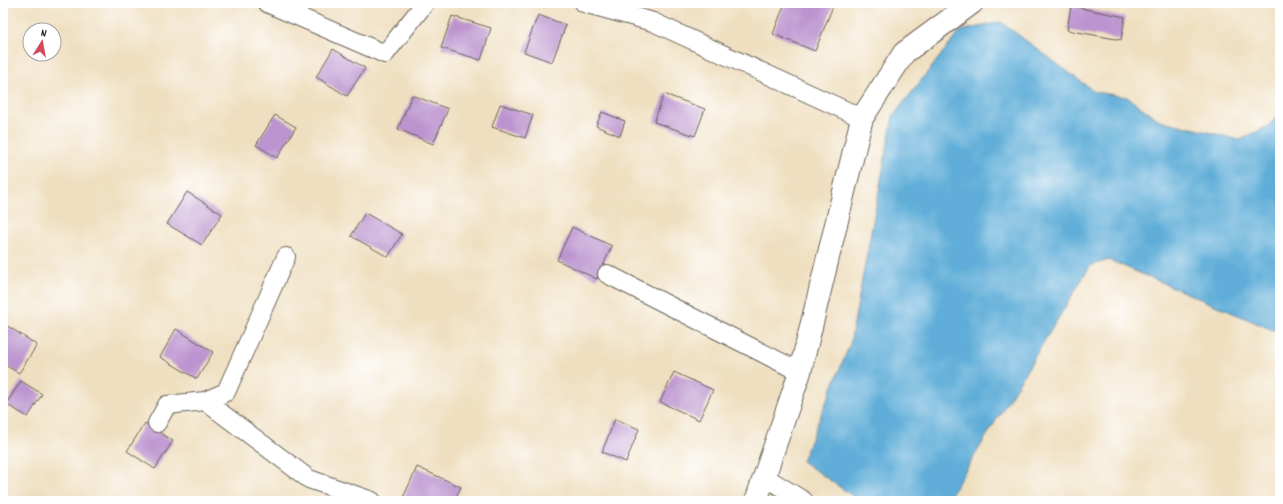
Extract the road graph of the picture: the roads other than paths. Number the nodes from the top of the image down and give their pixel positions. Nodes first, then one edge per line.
1 (267, 3) edge
2 (425, 3) edge
3 (584, 3) edge
4 (972, 3) edge
5 (862, 118) junction
6 (286, 257) dead end
7 (607, 274) dead end
8 (800, 372) junction
9 (205, 401) junction
10 (157, 423) dead end
11 (765, 476) junction
12 (372, 501) edge
13 (756, 501) edge
14 (804, 501) edge

1 - 2 street
3 - 5 street
4 - 5 street
5 - 8 street
6 - 9 street
7 - 8 street
8 - 11 street
9 - 10 street
9 - 12 street
11 - 13 street
11 - 14 street

